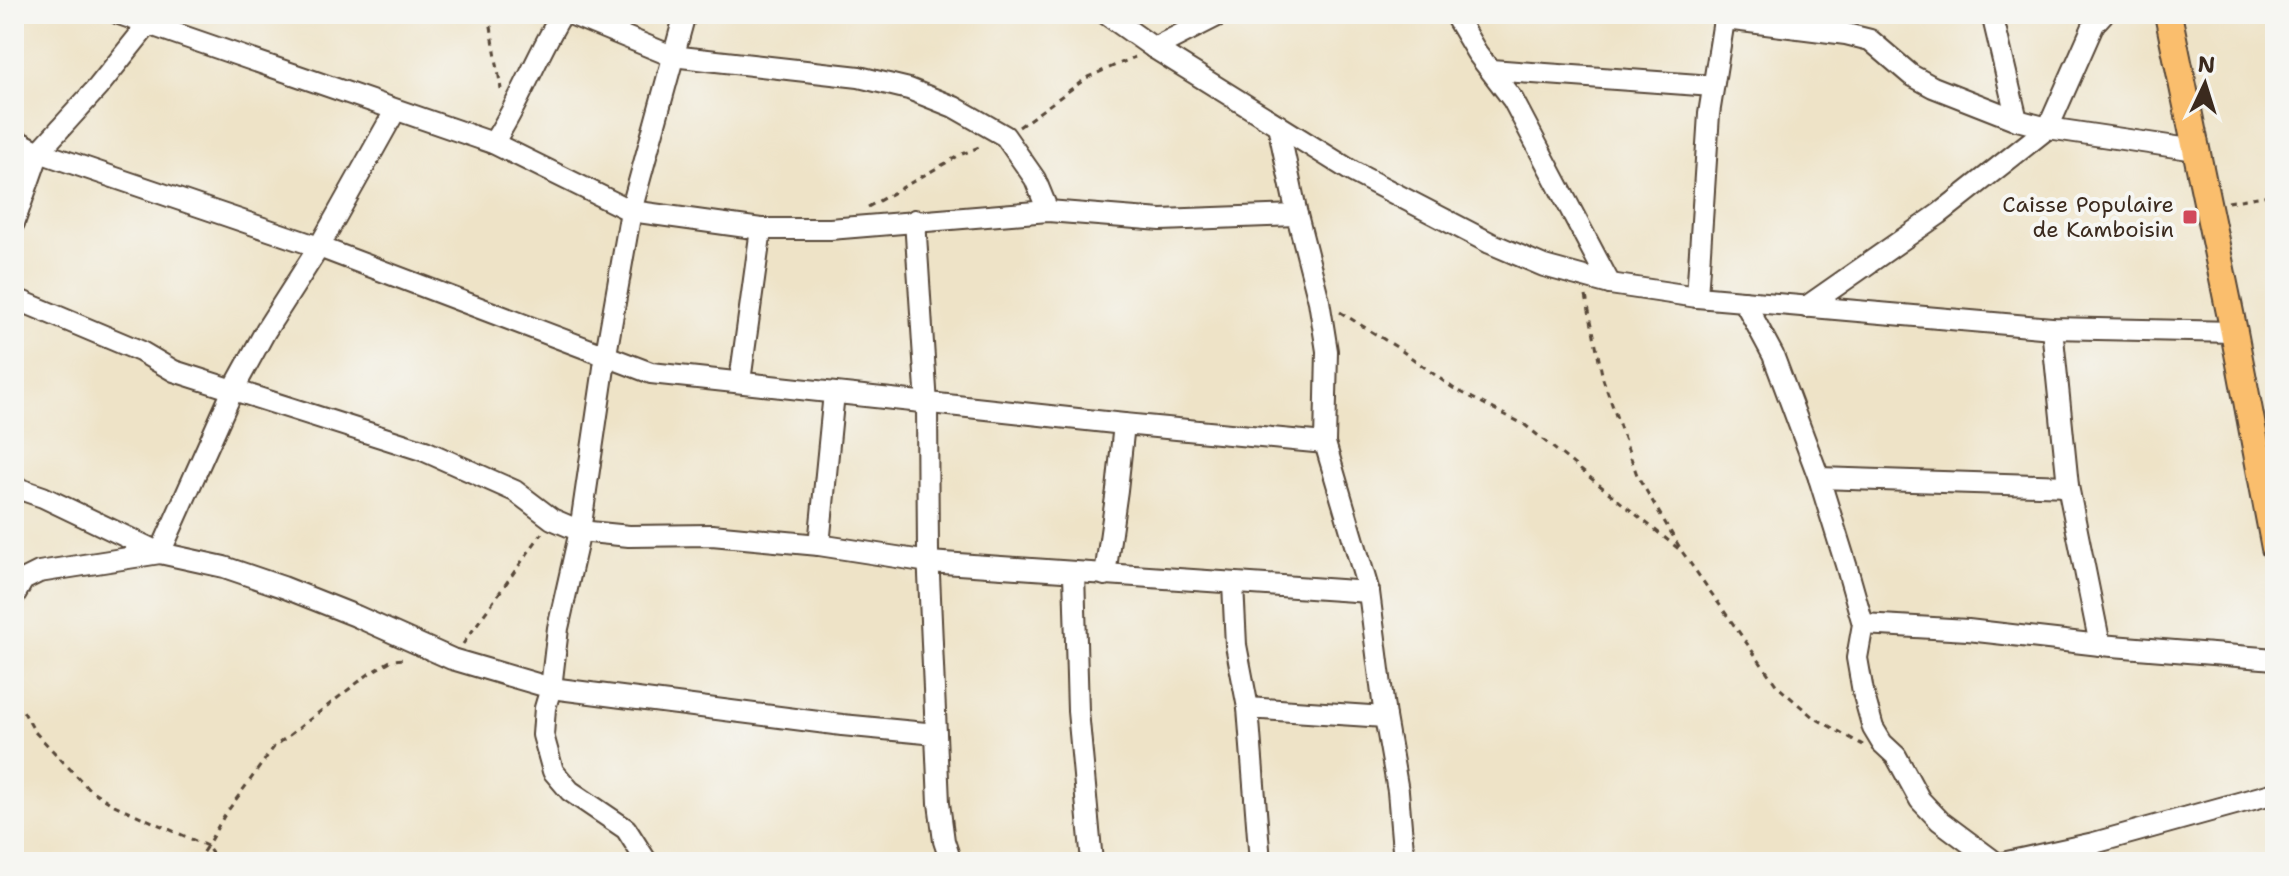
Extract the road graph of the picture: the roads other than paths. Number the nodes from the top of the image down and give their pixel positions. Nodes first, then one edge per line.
1 (119, 14) edge
2 (562, 14) edge
3 (570, 14) edge
4 (685, 14) edge
5 (1106, 14) edge
6 (1221, 14) edge
7 (1454, 14) edge
8 (1992, 14) edge
9 (2103, 14) edge
10 (2168, 14) edge
11 (1725, 16) edge
12 (153, 20) edge
13 (1154, 48) junction
14 (672, 56) junction
15 (1491, 70) junction
16 (1713, 86) junction
17 (395, 111) junction
18 (2017, 120) junction
19 (1278, 125) junction
20 (2048, 128) junction
21 (14, 139) edge
22 (493, 143) junction
23 (2196, 150) junction
24 (39, 152) junction
25 (631, 211) junction
26 (1048, 211) junction
27 (1297, 215) junction
28 (915, 220) junction
29 (14, 223) edge
30 (761, 229) junction
31 (319, 247) junction
32 (1610, 284) junction
33 (1697, 297) junction
34 (14, 298) edge
35 (1744, 301) junction
36 (1806, 307) junction
37 (2052, 328) junction
38 (2234, 332) junction
39 (606, 354) junction
40 (740, 381) junction
41 (233, 390) junction
42 (834, 393) junction
43 (927, 405) junction
44 (1124, 424) junction
45 (1325, 443) junction
46 (1819, 478) junction
47 (2068, 486) junction
48 (14, 487) edge
49 (580, 531) junction
50 (819, 545) junction
51 (2275, 548) edge
52 (160, 553) junction
53 (929, 562) junction
54 (1074, 573) junction
55 (1105, 575) junction
56 (1233, 584) junction
57 (1369, 592) junction
58 (14, 596) edge
59 (1863, 624) junction
60 (2100, 645) junction
61 (2275, 659) edge
62 (551, 688) junction
63 (1248, 708) junction
64 (1385, 717) junction
65 (936, 734) junction
66 (2275, 793) edge
67 (647, 862) edge
68 (951, 862) edge
69 (1092, 862) edge
70 (1260, 862) edge
71 (1404, 862) edge
72 (1995, 862) edge
73 (2007, 862) edge

1 - 12 street
2 - 22 street
3 - 14 street
4 - 14 street
5 - 13 street
6 - 13 street
7 - 15 street
8 - 18 street
9 - 20 street
10 - 23 main road
11 - 16 street
11 - 18 street
12 - 17 street
12 - 24 street
13 - 19 street
14 - 25 street
14 - 26 street
15 - 16 street
15 - 32 street
16 - 33 street
17 - 22 street
17 - 31 street
18 - 20 street
19 - 27 street
19 - 32 street
20 - 23 street
20 - 36 street
21 - 24 street
22 - 25 street
23 - 38 main road
24 - 29 street
24 - 31 street
25 - 30 street
25 - 39 street
26 - 27 street
26 - 28 street
27 - 45 street
28 - 30 street
28 - 43 street
30 - 40 street
31 - 39 street
31 - 41 street
32 - 33 street
33 - 35 street
34 - 41 street
35 - 36 street
35 - 46 street
36 - 37 street
37 - 38 street
37 - 47 street
38 - 51 main road
39 - 40 street
39 - 49 street
40 - 42 street
41 - 49 street
41 - 52 street
42 - 43 street
42 - 50 street
43 - 44 street
43 - 53 street
44 - 45 street
44 - 55 street
45 - 57 street
46 - 47 street
46 - 59 street
47 - 60 street
48 - 52 street
49 - 50 street
49 - 62 street
50 - 53 street
52 - 58 street
52 - 62 street
53 - 54 street
53 - 65 street
54 - 55 street
54 - 69 street
55 - 56 street
56 - 57 street
56 - 63 street
57 - 64 street
59 - 60 street
59 - 72 street
60 - 61 street
62 - 65 street
62 - 67 street
63 - 64 street
63 - 70 street
64 - 71 street
65 - 68 street
66 - 73 street

